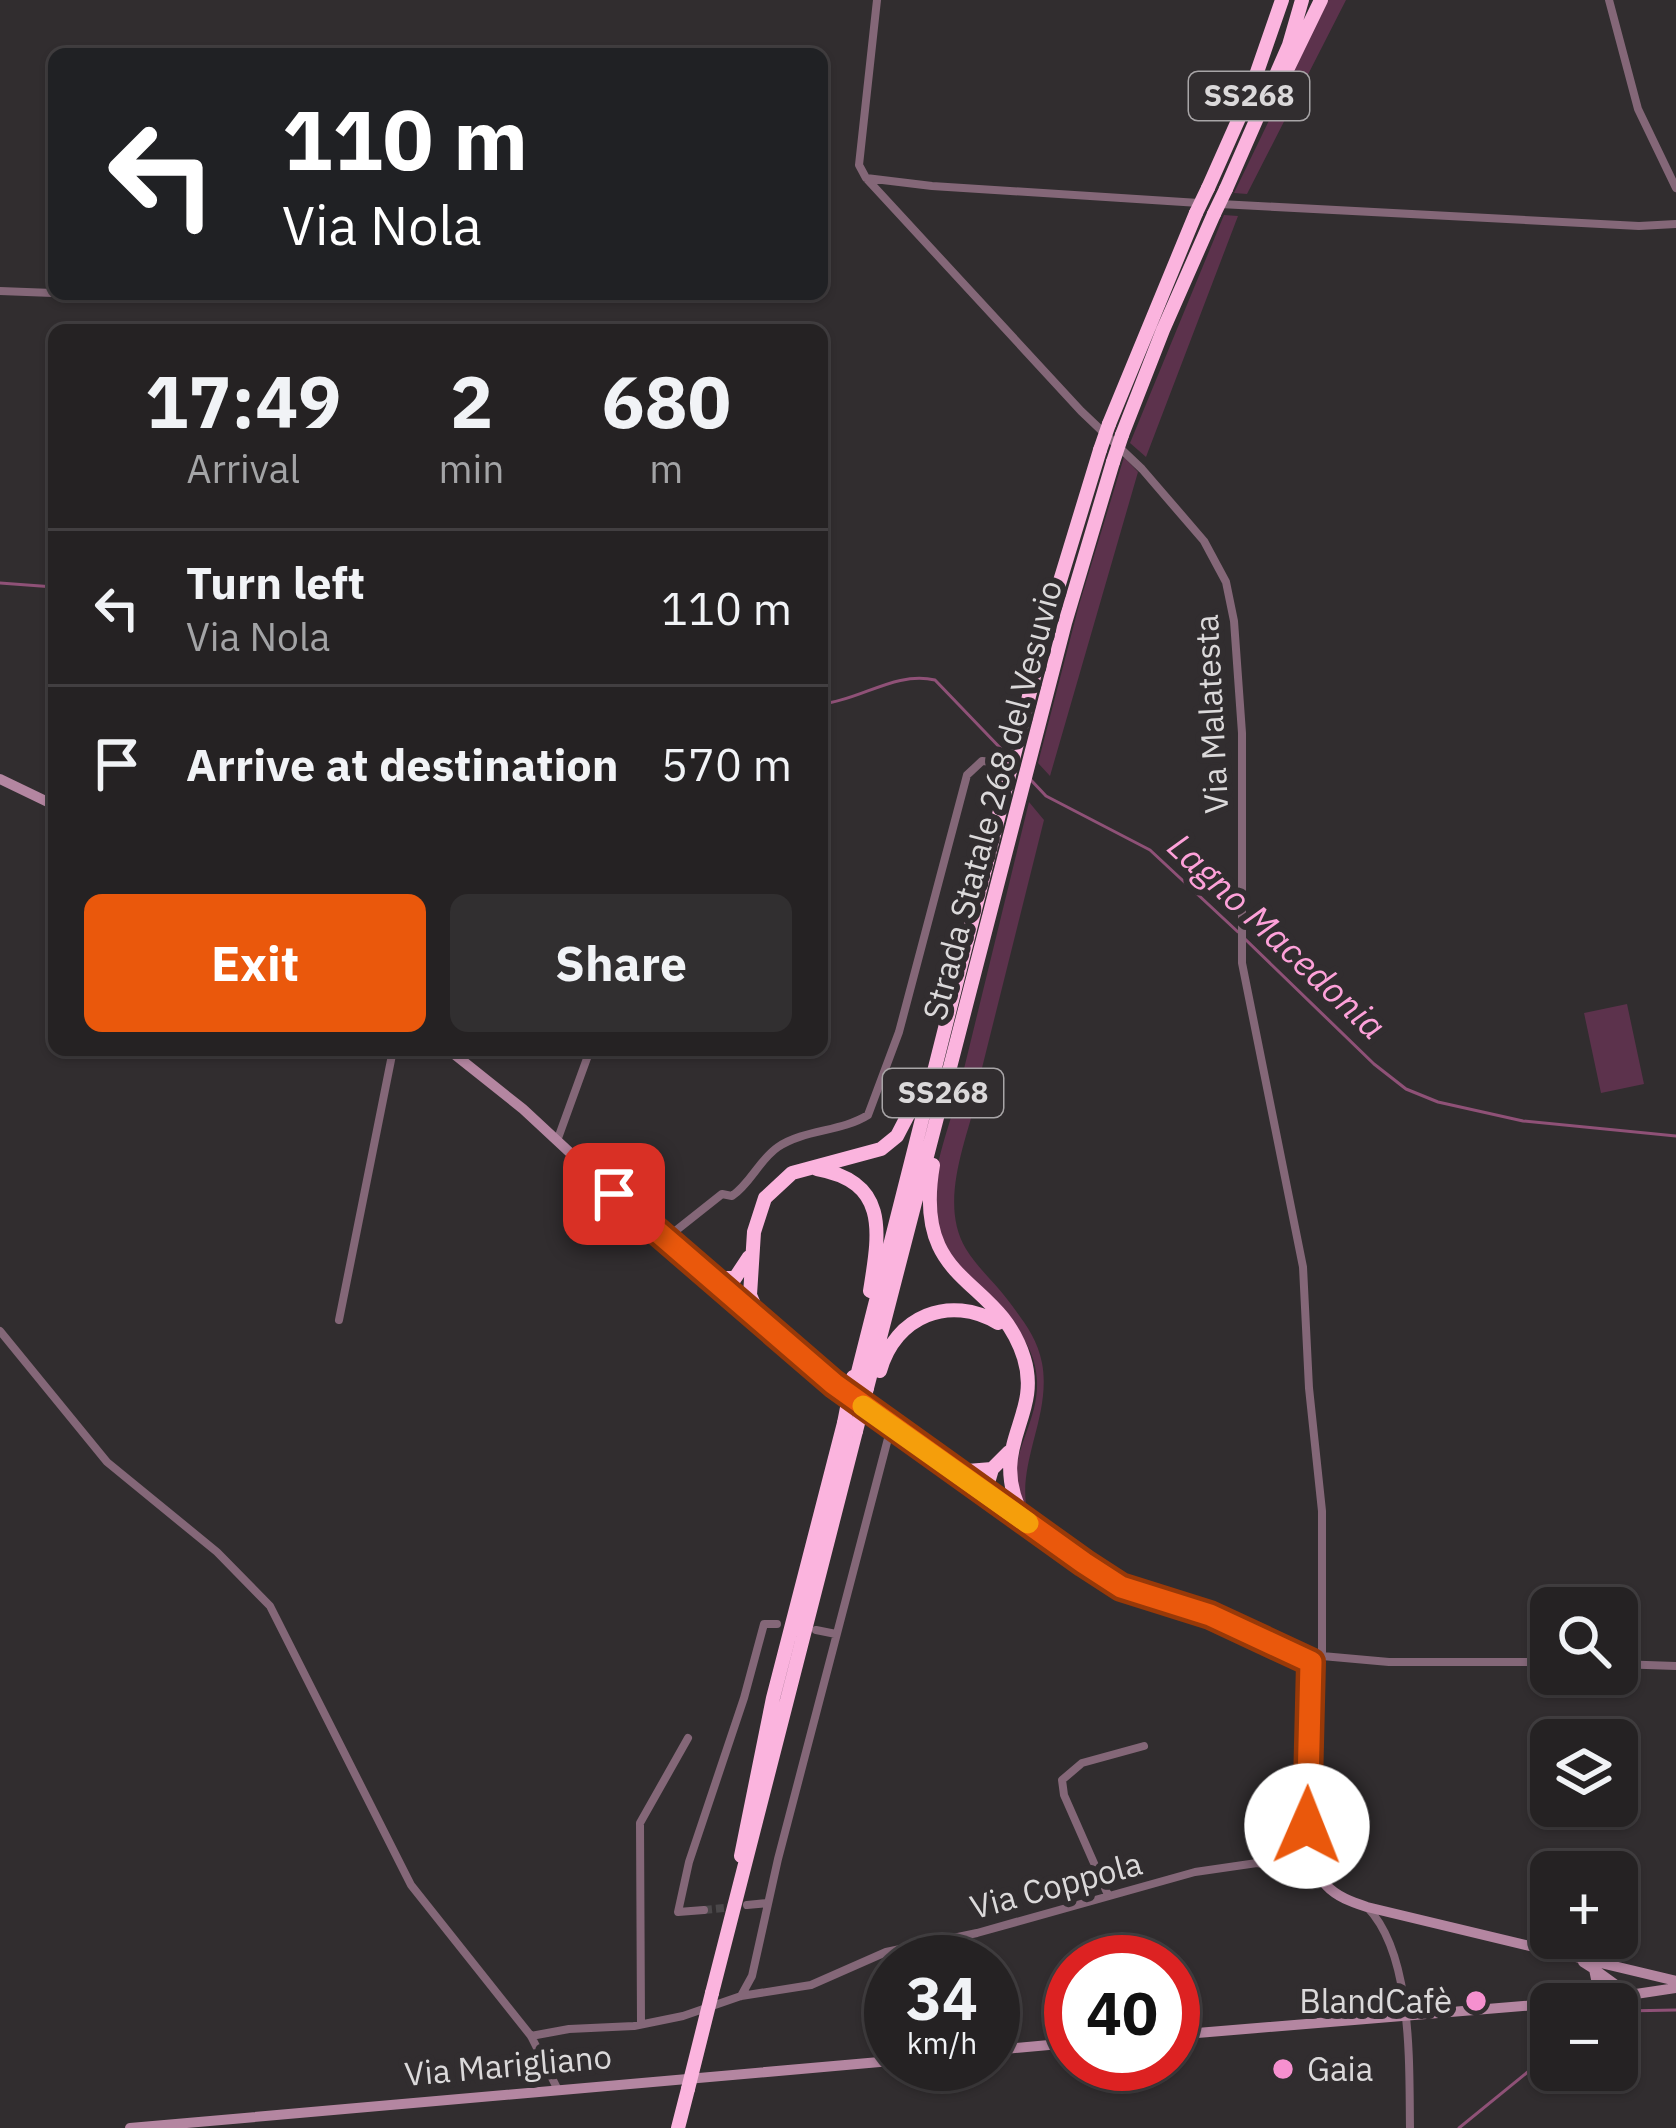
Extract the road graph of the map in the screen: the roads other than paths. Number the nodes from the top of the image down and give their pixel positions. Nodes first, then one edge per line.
1 (877, 0) edge
2 (1282, 0) edge
3 (1302, 0) edge
4 (1322, 0) edge
5 (1609, 0) edge
6 (1257, 121) junction
7 (866, 178) junction
8 (1676, 188) edge
9 (1676, 224) edge
10 (0, 291) edge
11 (48, 293) edge
12 (1025, 750) junction
13 (994, 763) dead end
14 (0, 779) edge
15 (1013, 794) junction
16 (48, 802) edge
17 (965, 956) junction
18 (392, 1056) edge
19 (456, 1056) edge
20 (588, 1056) edge
21 (949, 1071) junction
22 (886, 1072) junction
23 (912, 1075) dead end
24 (962, 1086) dead end
25 (984, 1091) dead end
26 (557, 1141) junction
27 (806, 1168) junction
28 (664, 1240) junction
29 (751, 1252) junction
30 (709, 1278) joint
31 (752, 1283) junction
32 (729, 1289) junction
33 (338, 1320) dead end
34 (762, 1323) junction
35 (1006, 1328) junction
36 (0, 1331) edge
37 (862, 1384) junction
38 (892, 1426) junction
39 (854, 1430) junction
40 (1010, 1452) junction
41 (992, 1469) junction
42 (955, 1472) junction
43 (1008, 1478) junction
44 (987, 1495) junction
45 (1024, 1521) junction
46 (777, 1624) dead end
47 (816, 1630) dead end
48 (836, 1634) junction
49 (1316, 1659) junction
50 (1530, 1663) edge
51 (1638, 1665) edge
52 (1676, 1666) edge
53 (688, 1738) dead end
54 (1144, 1746) dead end
55 (1318, 1875) junction
56 (1108, 1895) junction
57 (768, 1903) junction
58 (747, 1905) tunnel mouth
59 (1367, 1907) junction
60 (704, 1910) dead end
61 (731, 1916) junction
62 (1580, 1960) junction
63 (1627, 1968) junction
64 (1594, 1969) junction
65 (1597, 1983) edge
66 (1616, 1983) edge
67 (1631, 1983) edge
68 (1676, 1985) edge
69 (1638, 1994) edge
70 (741, 1996) junction
71 (1530, 2005) edge
72 (1404, 2014) junction
73 (641, 2024) junction
74 (1200, 2033) edge
75 (531, 2036) junction
76 (864, 2063) edge
77 (557, 2088) junction
78 (130, 2128) edge
79 (678, 2128) edge
80 (1410, 2128) edge

1 - 7 street
2 - 12 highway, Strada Statale 268 del Vesuvio / SS268, bridge
3 - 6 highway, Strada Statale 268 del Vesuvio / SS268
4 - 6 highway
5 - 8 street
6 - 12 highway, Strada Statale 268 del Vesuvio / SS268, bridge
7 - 9 street
7 - 49 street, Via Malatesta
10 - 11 street
12 - 15 highway, Strada Statale 268 del Vesuvio / SS268
13 - 22 street
14 - 16 street
15 - 17 highway, Strada Statale 268 del Vesuvio / SS268
15 - 21 highway, Strada Statale 268 del Vesuvio / SS268
17 - 27 highway, SS268
17 - 37 highway, Strada Statale 268 del Vesuvio / SS268
18 - 33 street
19 - 26 street
20 - 26 street
21 - 35 highway, SS268
21 - 37 highway, Strada Statale 268 del Vesuvio / SS268
22 - 23 street
22 - 28 street
24 - 25 street
26 - 28 street
27 - 29 highway, SS268
27 - 37 highway, SS268
28 - 30 street
29 - 31 highway, SS268
29 - 32 highway, SS268
30 - 32 highway
31 - 32 highway
31 - 34 highway, SS268
32 - 34 street
34 - 38 street
35 - 37 highway, SS268
35 - 40 highway, SS268
36 - 75 street
37 - 39 highway, Strada Statale 268 del Vesuvio / SS268, bridge
38 - 42 street
38 - 48 street
39 - 61 highway, Strada Statale 268 del Vesuvio / SS268
39 - 61 highway, Strada Statale 268 del Vesuvio / SS268
40 - 41 highway, SS268
40 - 43 highway, SS268
41 - 42 highway
41 - 44 highway
42 - 44 street
43 - 44 highway
43 - 45 highway, SS268
44 - 45 street
45 - 49 street
46 - 60 street
47 - 48 street
48 - 57 street
49 - 50 street
49 - 55 street
51 - 52 street
53 - 73 street
54 - 56 street
55 - 56 street, Via Coppola
55 - 59 street
56 - 70 street, Via Coppola
57 - 58 street
57 - 70 street
59 - 62 street
59 - 72 street
61 - 79 highway, Strada Statale 268 del Vesuvio / SS268, bridge
62 - 63 street
62 - 64 street
63 - 67 street
63 - 68 street
64 - 65 street
64 - 66 street
68 - 69 street
70 - 73 street, Via Coppola
71 - 72 street
72 - 74 street
72 - 80 street
73 - 75 street, Via Coppola
75 - 77 street
76 - 77 street, Via Marigliano
77 - 78 street, Via Marigliano

